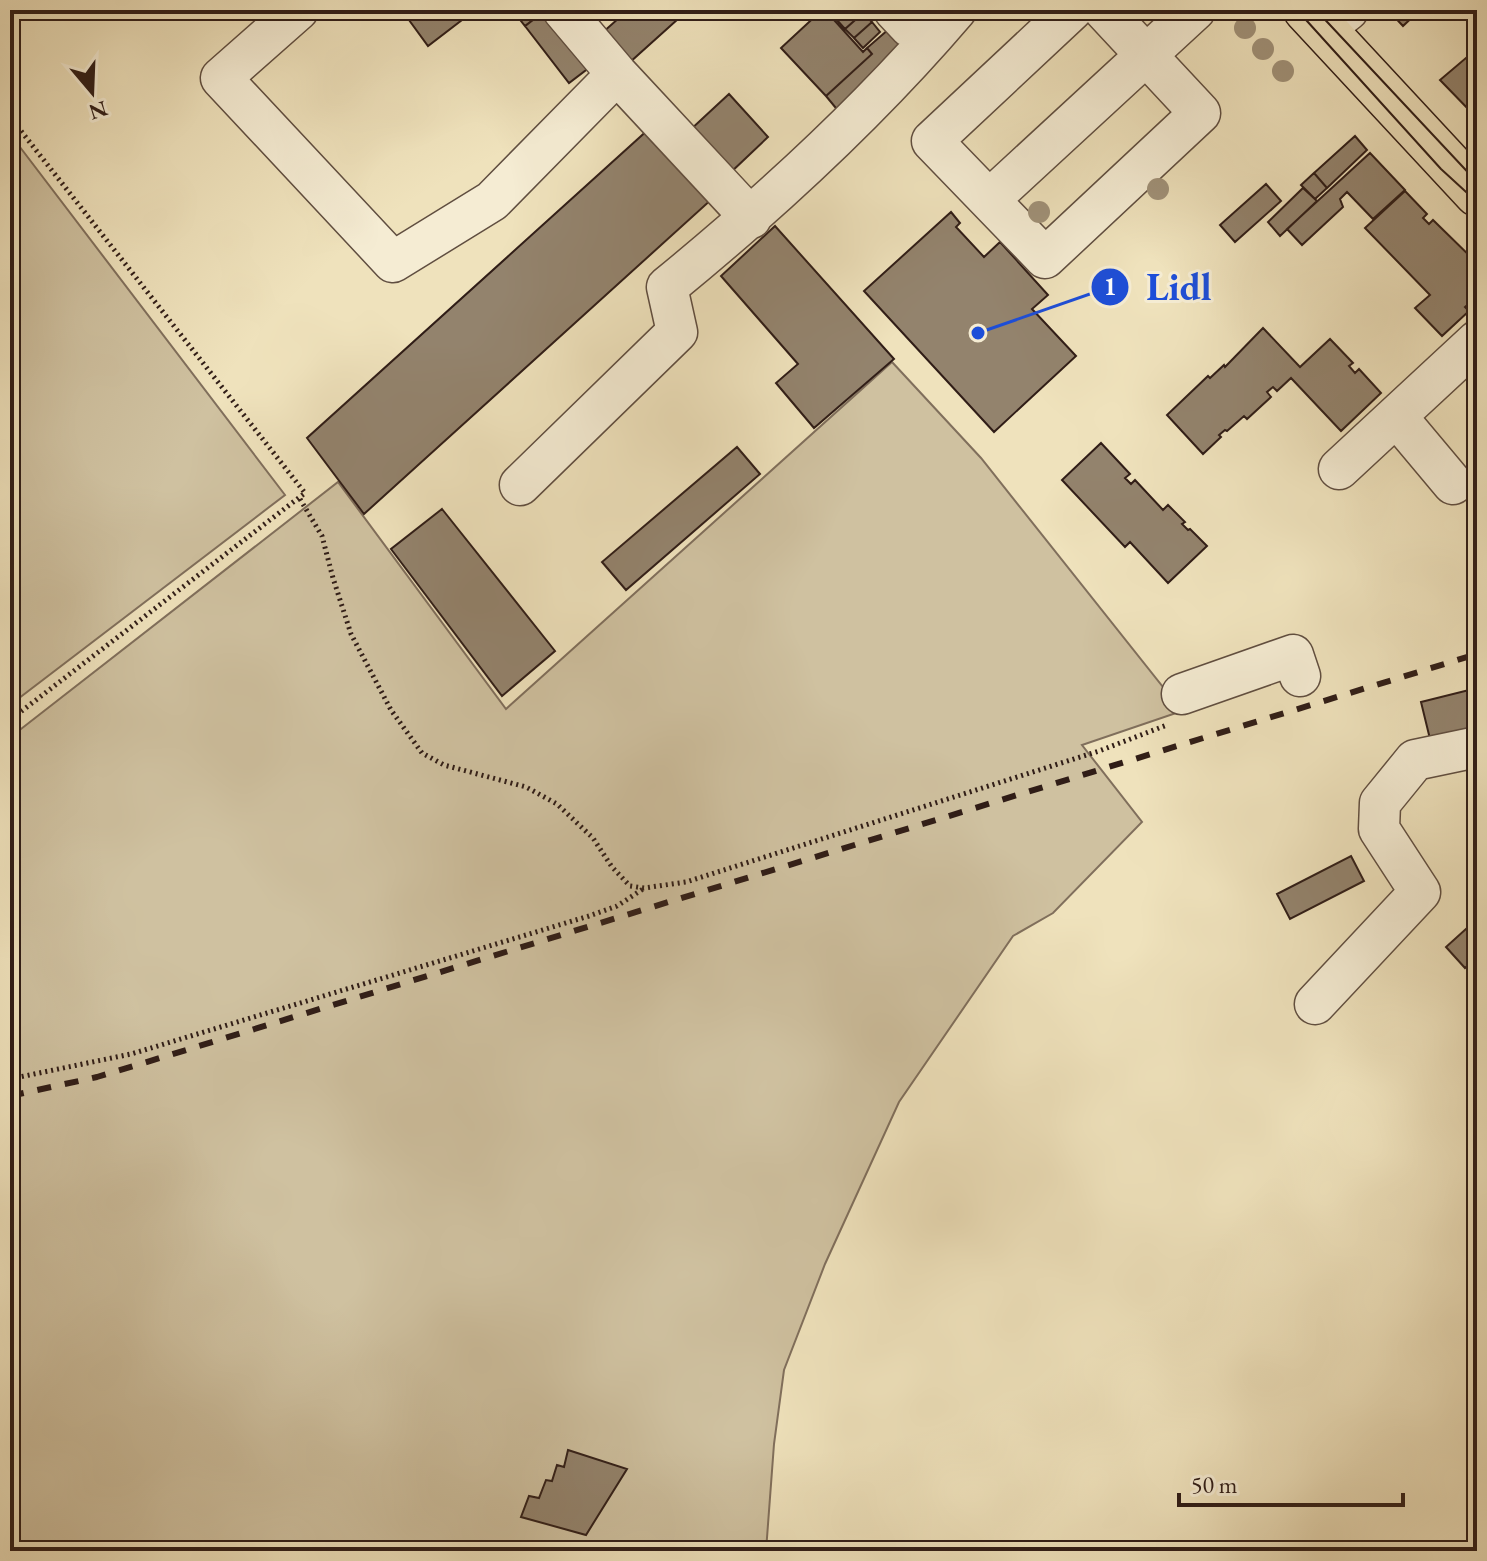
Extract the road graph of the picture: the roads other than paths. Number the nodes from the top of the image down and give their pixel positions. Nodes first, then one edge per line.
1 (298, 10) edge
2 (563, 10) edge
3 (894, 10) edge
4 (927, 10) edge
5 (956, 10) edge
6 (1072, 10) edge
7 (1104, 10) edge
8 (1195, 10) edge
9 (1326, 16) edge
10 (1147, 54) junction
11 (617, 74) junction
12 (1477, 194) edge
13 (989, 200) junction
14 (751, 218) junction
15 (1477, 341) edge
16 (1396, 416) junction
17 (1339, 469) dead end
18 (1453, 484) dead end
19 (520, 485) dead end
20 (1300, 676) dead end
21 (1180, 708) road end
22 (1477, 747) edge
23 (1315, 1004) dead end

1 - 11 lane
2 - 11 lane
3 - 4 lane
5 - 14 lane
6 - 13 lane
7 - 10 lane
8 - 10 lane
9 - 12 main road
10 - 13 lane
10 - 13 lane
11 - 14 lane
14 - 19 lane
15 - 16 lane
16 - 17 lane
16 - 18 lane
20 - 21 lane
22 - 23 lane

